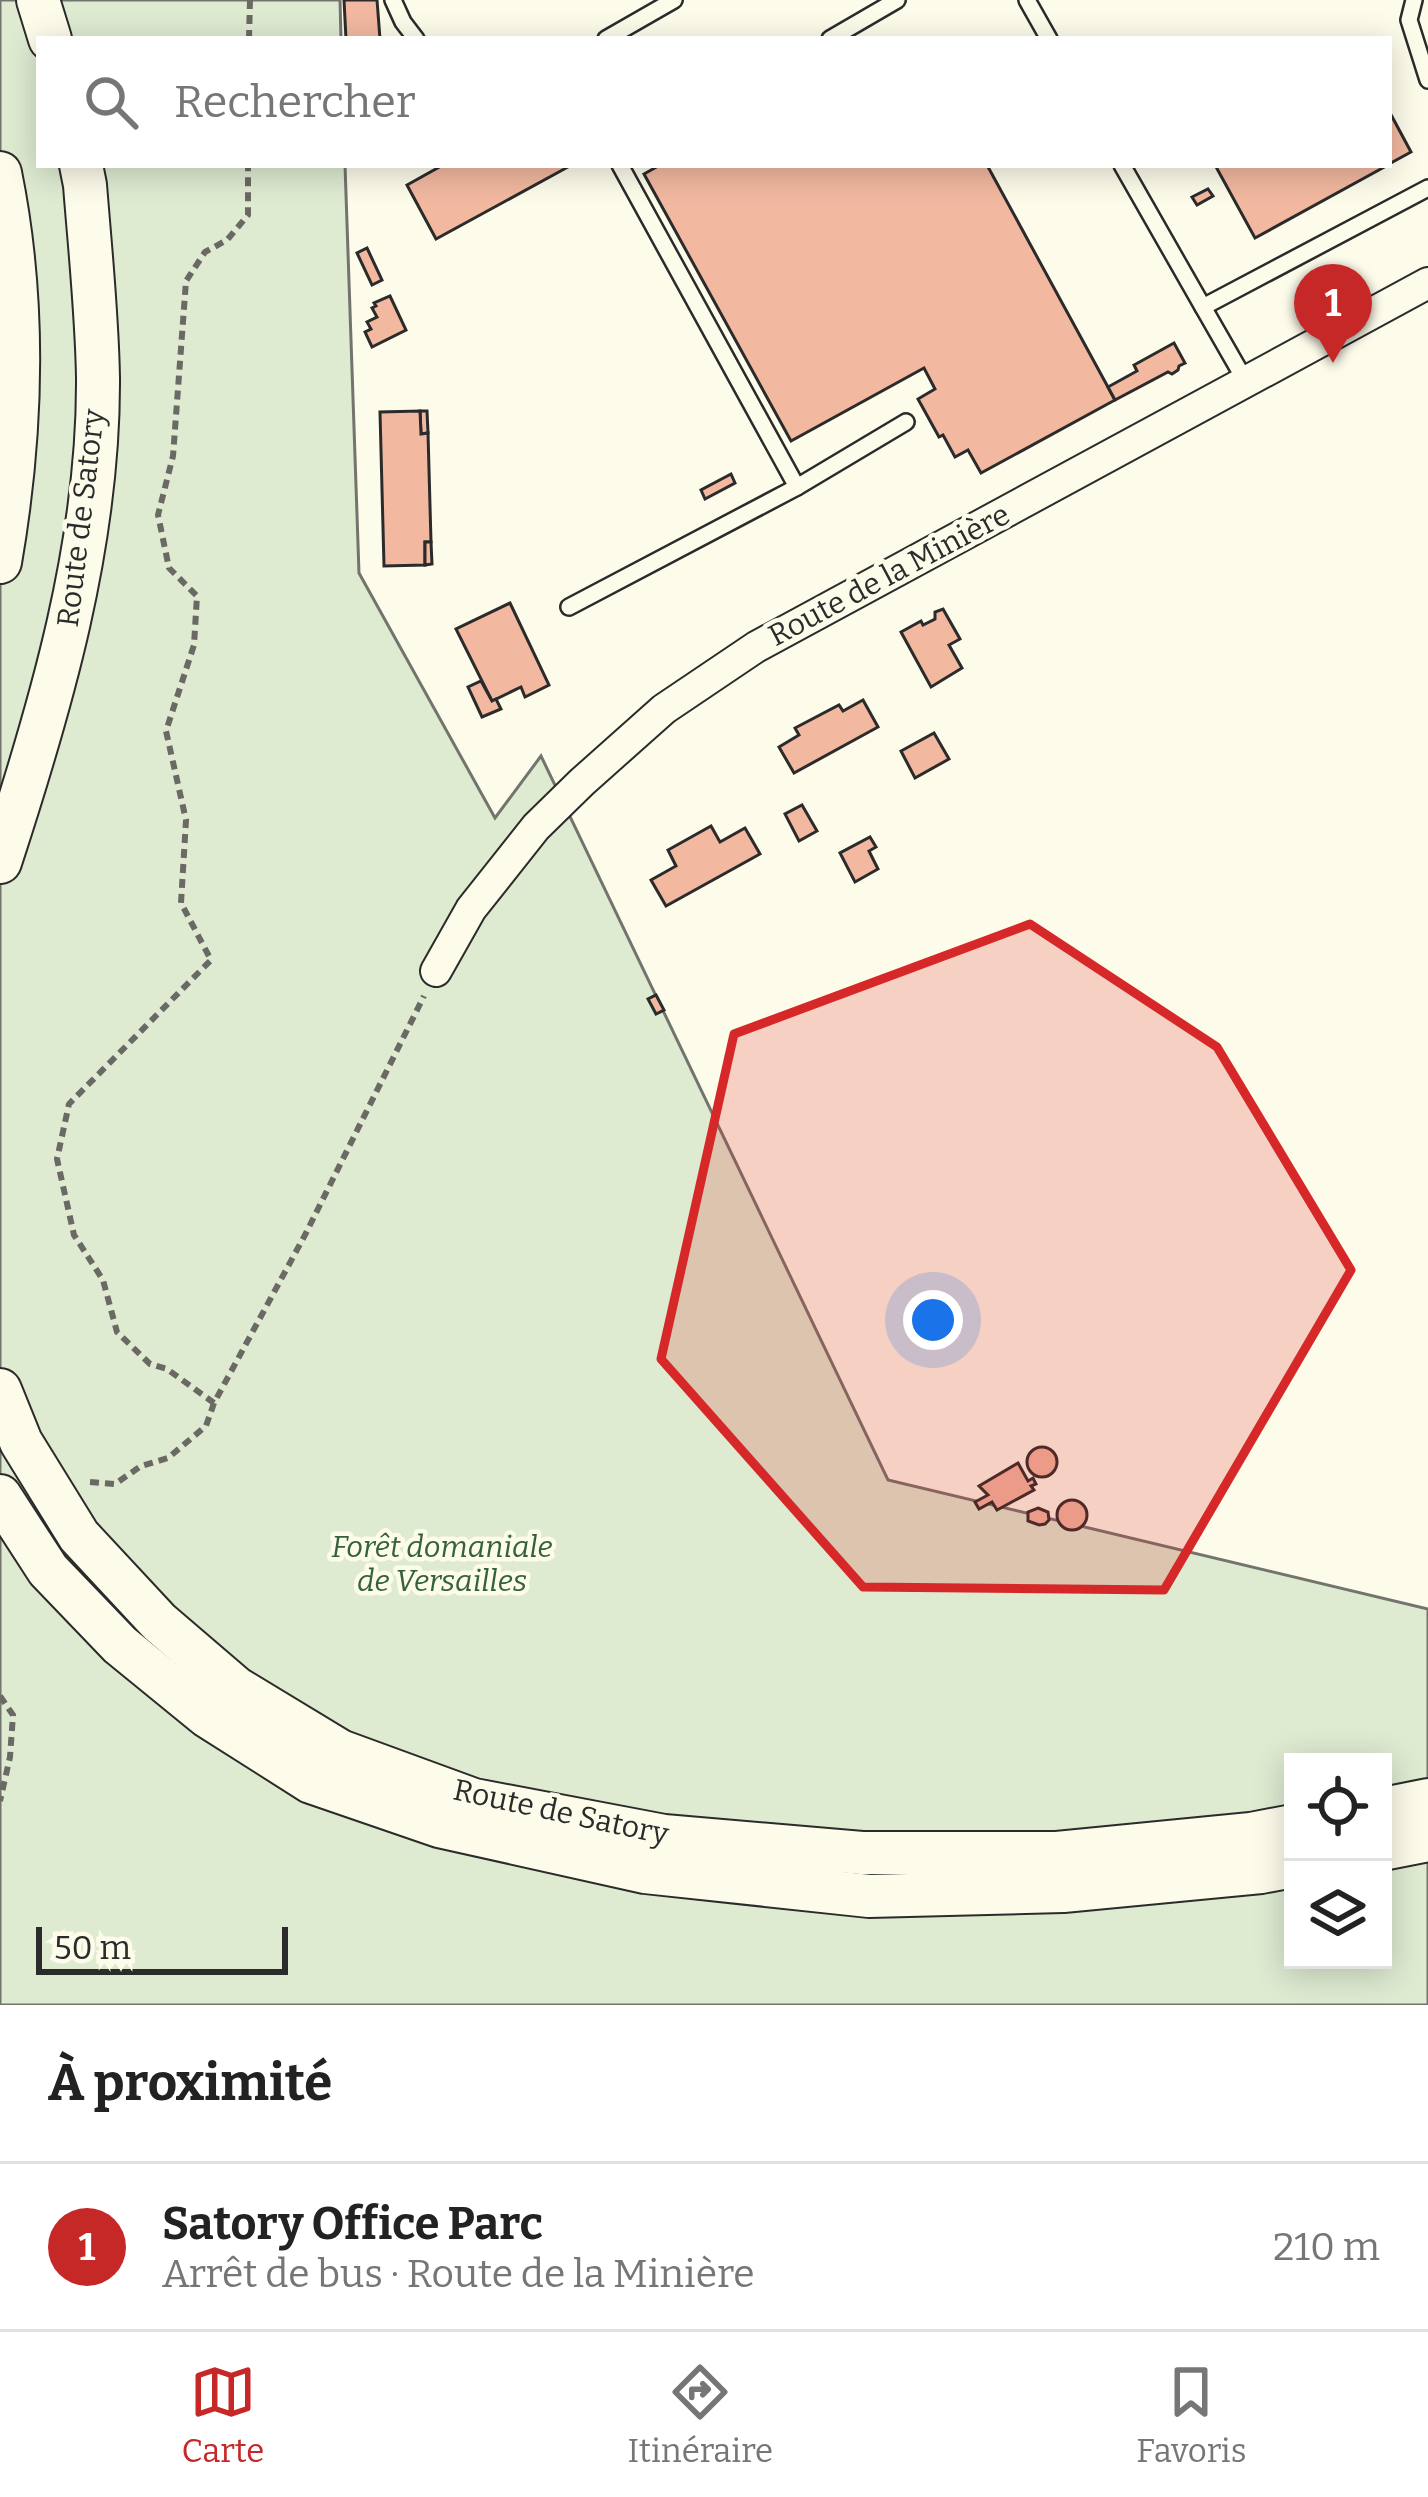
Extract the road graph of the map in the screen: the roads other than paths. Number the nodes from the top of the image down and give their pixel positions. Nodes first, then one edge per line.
1 (38, 0) edge
2 (393, 0) edge
3 (674, 0) edge
4 (898, 0) edge
5 (1027, 0) edge
6 (1414, 0) edge
7 (49, 36) edge
8 (414, 36) edge
9 (611, 36) edge
10 (835, 36) edge
11 (1047, 36) edge
12 (1428, 80) edge
13 (82, 168) edge
14 (622, 168) edge
15 (1124, 168) edge
16 (0, 173) edge
17 (1428, 188) edge
18 (1428, 283) edge
19 (1203, 307) junction
20 (1246, 382) junction
21 (907, 422) dead end
22 (797, 487) junction
23 (0, 562) edge
24 (569, 607) dead end
25 (0, 862) edge
26 (436, 971) road end
27 (0, 1390) edge
28 (0, 1496) edge
29 (1428, 1800) edge
30 (1392, 1807) edge
31 (1284, 1828) edge
32 (1428, 1840) edge
33 (1392, 1847) edge
34 (1284, 1868) edge

1 - 7 main road
2 - 8 lane
3 - 9 lane
4 - 10 lane
5 - 11 lane
6 - 12 lane
13 - 25 main road, Route de Satory
14 - 22 lane
15 - 19 lane
16 - 23 main road
17 - 19 lane
18 - 20 street, Route de la Minière
19 - 20 lane
20 - 26 street, Route de la Minière
21 - 22 lane
22 - 24 lane
27 - 31 main road, Route de Satory
28 - 34 main road, Route de Satory
29 - 30 main road
32 - 33 main road

